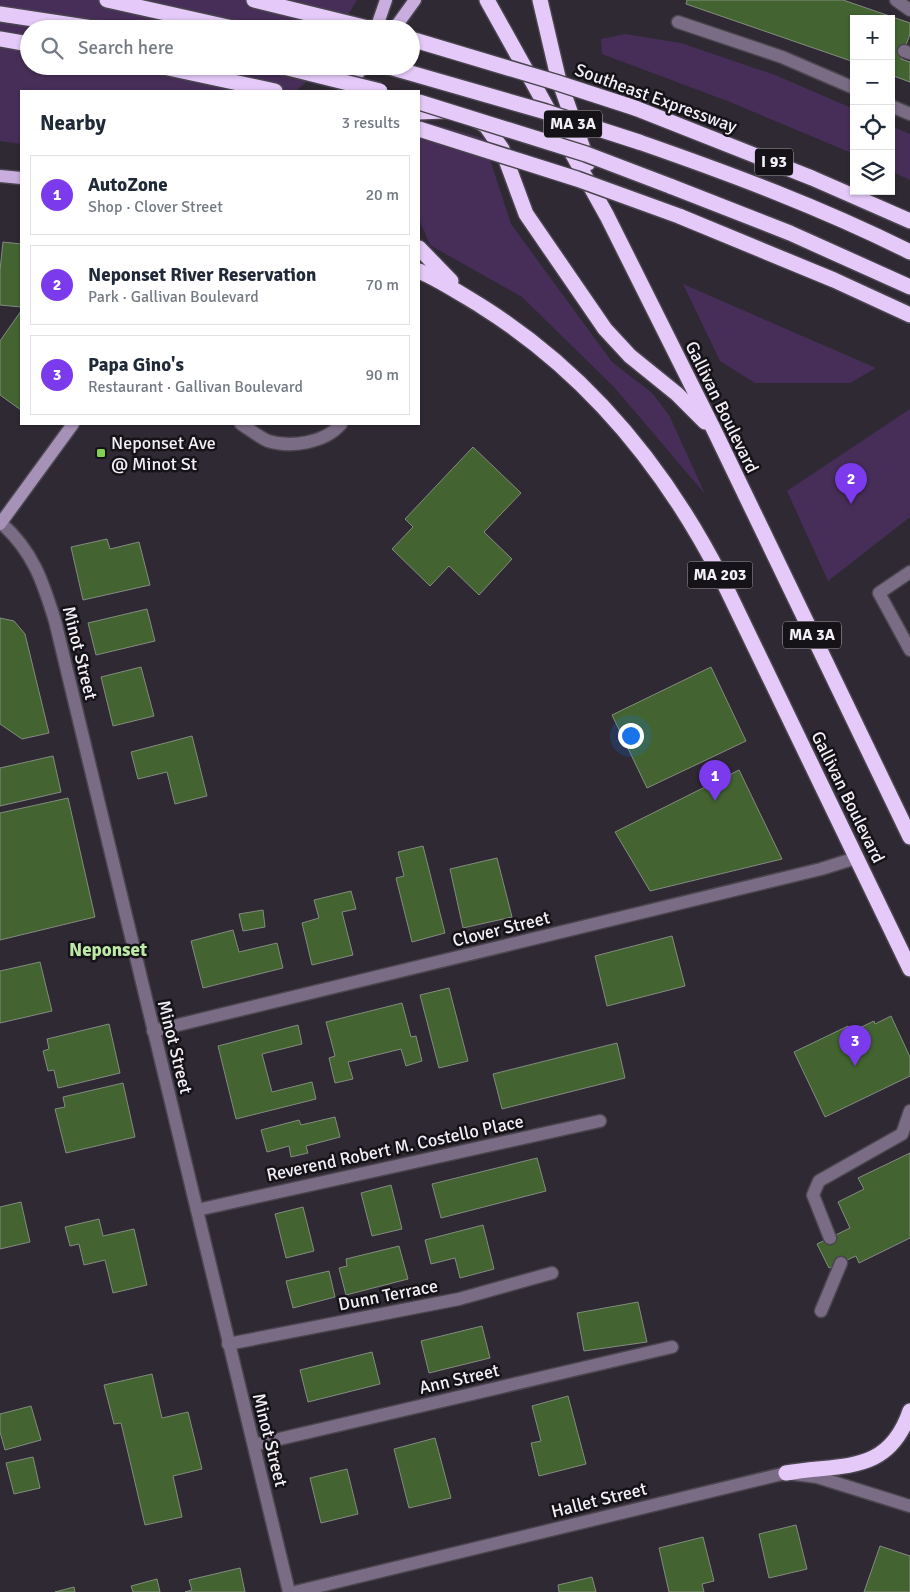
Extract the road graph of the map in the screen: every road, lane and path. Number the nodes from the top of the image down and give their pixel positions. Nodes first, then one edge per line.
1 (107, 0) edge
2 (254, 0) edge
3 (386, 0) edge
4 (415, 0) edge
5 (487, 0) edge
6 (540, 0) edge
7 (896, 0) edge
8 (910, 10) edge
9 (0, 14) edge
10 (39, 20) edge
11 (197, 20) edge
12 (335, 20) edge
13 (379, 20) edge
14 (401, 20) edge
15 (678, 22) dead end
16 (0, 40) edge
17 (20, 43) edge
18 (420, 43) edge
19 (201, 75) edge
20 (316, 75) edge
21 (353, 75) edge
22 (357, 75) edge
23 (417, 75) edge
24 (850, 86) edge
25 (270, 90) edge
26 (345, 90) edge
27 (345, 90) edge
28 (376, 90) edge
29 (420, 102) edge
30 (895, 108) edge
31 (420, 112) edge
32 (910, 114) edge
33 (420, 128) edge
34 (0, 176) edge
35 (20, 178) edge
36 (608, 216) junction
37 (910, 221) edge
38 (420, 249) edge
39 (910, 252) edge
40 (420, 272) edge
41 (910, 287) edge
42 (471, 300) junction
43 (910, 315) edge
44 (72, 425) edge
45 (243, 425) edge
46 (340, 425) edge
47 (715, 432) junction
48 (0, 523) edge
49 (910, 572) edge
50 (910, 650) edge
51 (910, 837) edge
52 (856, 858) junction
53 (910, 969) edge
54 (153, 1031) junction
55 (910, 1111) edge
56 (600, 1121) dead end
57 (197, 1210) junction
58 (830, 1238) dead end
59 (841, 1263) dead end
60 (552, 1273) dead end
61 (822, 1310) dead end
62 (228, 1344) junction
63 (672, 1347) dead end
64 (910, 1411) edge
65 (254, 1445) junction
66 (786, 1472) junction
67 (910, 1506) edge
68 (289, 1592) edge
69 (295, 1592) edge

1 - 11 highway
2 - 12 highway
3 - 13 main road
4 - 14 main road
5 - 36 highway, Gallivan Boulevard
6 - 36 highway, MA 3A
7 - 8 street
9 - 10 highway
15 - 24 street
16 - 17 highway
18 - 37 highway, Southeast Expressway / I 93, bridge
19 - 25 highway
20 - 28 highway, bridge
21 - 26 main road
22 - 27 main road
23 - 39 highway, I 93, bridge
29 - 41 highway, bridge
30 - 32 street
31 - 47 highway
33 - 43 highway, bridge
34 - 35 main road
36 - 47 highway, Gallivan Boulevard / MA 3A
38 - 42 highway
40 - 42 highway, Gallivan Boulevard / MA 203
42 - 52 highway, Gallivan Boulevard / MA 203
44 - 48 main road
45 - 46 street
47 - 51 highway, Gallivan Boulevard / MA 3A
48 - 54 street, Minot Street
49 - 50 street
52 - 53 highway, Gallivan Boulevard / MA 203
52 - 54 street, Clover Street
54 - 57 street, Minot Street
55 - 58 street
56 - 57 street, Reverend Robert M. Costello Place
57 - 62 street, Minot Street
59 - 61 street
60 - 62 street, Dunn Terrace
62 - 65 street, Minot Street
63 - 65 street, Ann Street
64 - 66 highway
65 - 68 street, Minot Street
66 - 67 street, Hallet Street
66 - 69 street, Hallet Street

